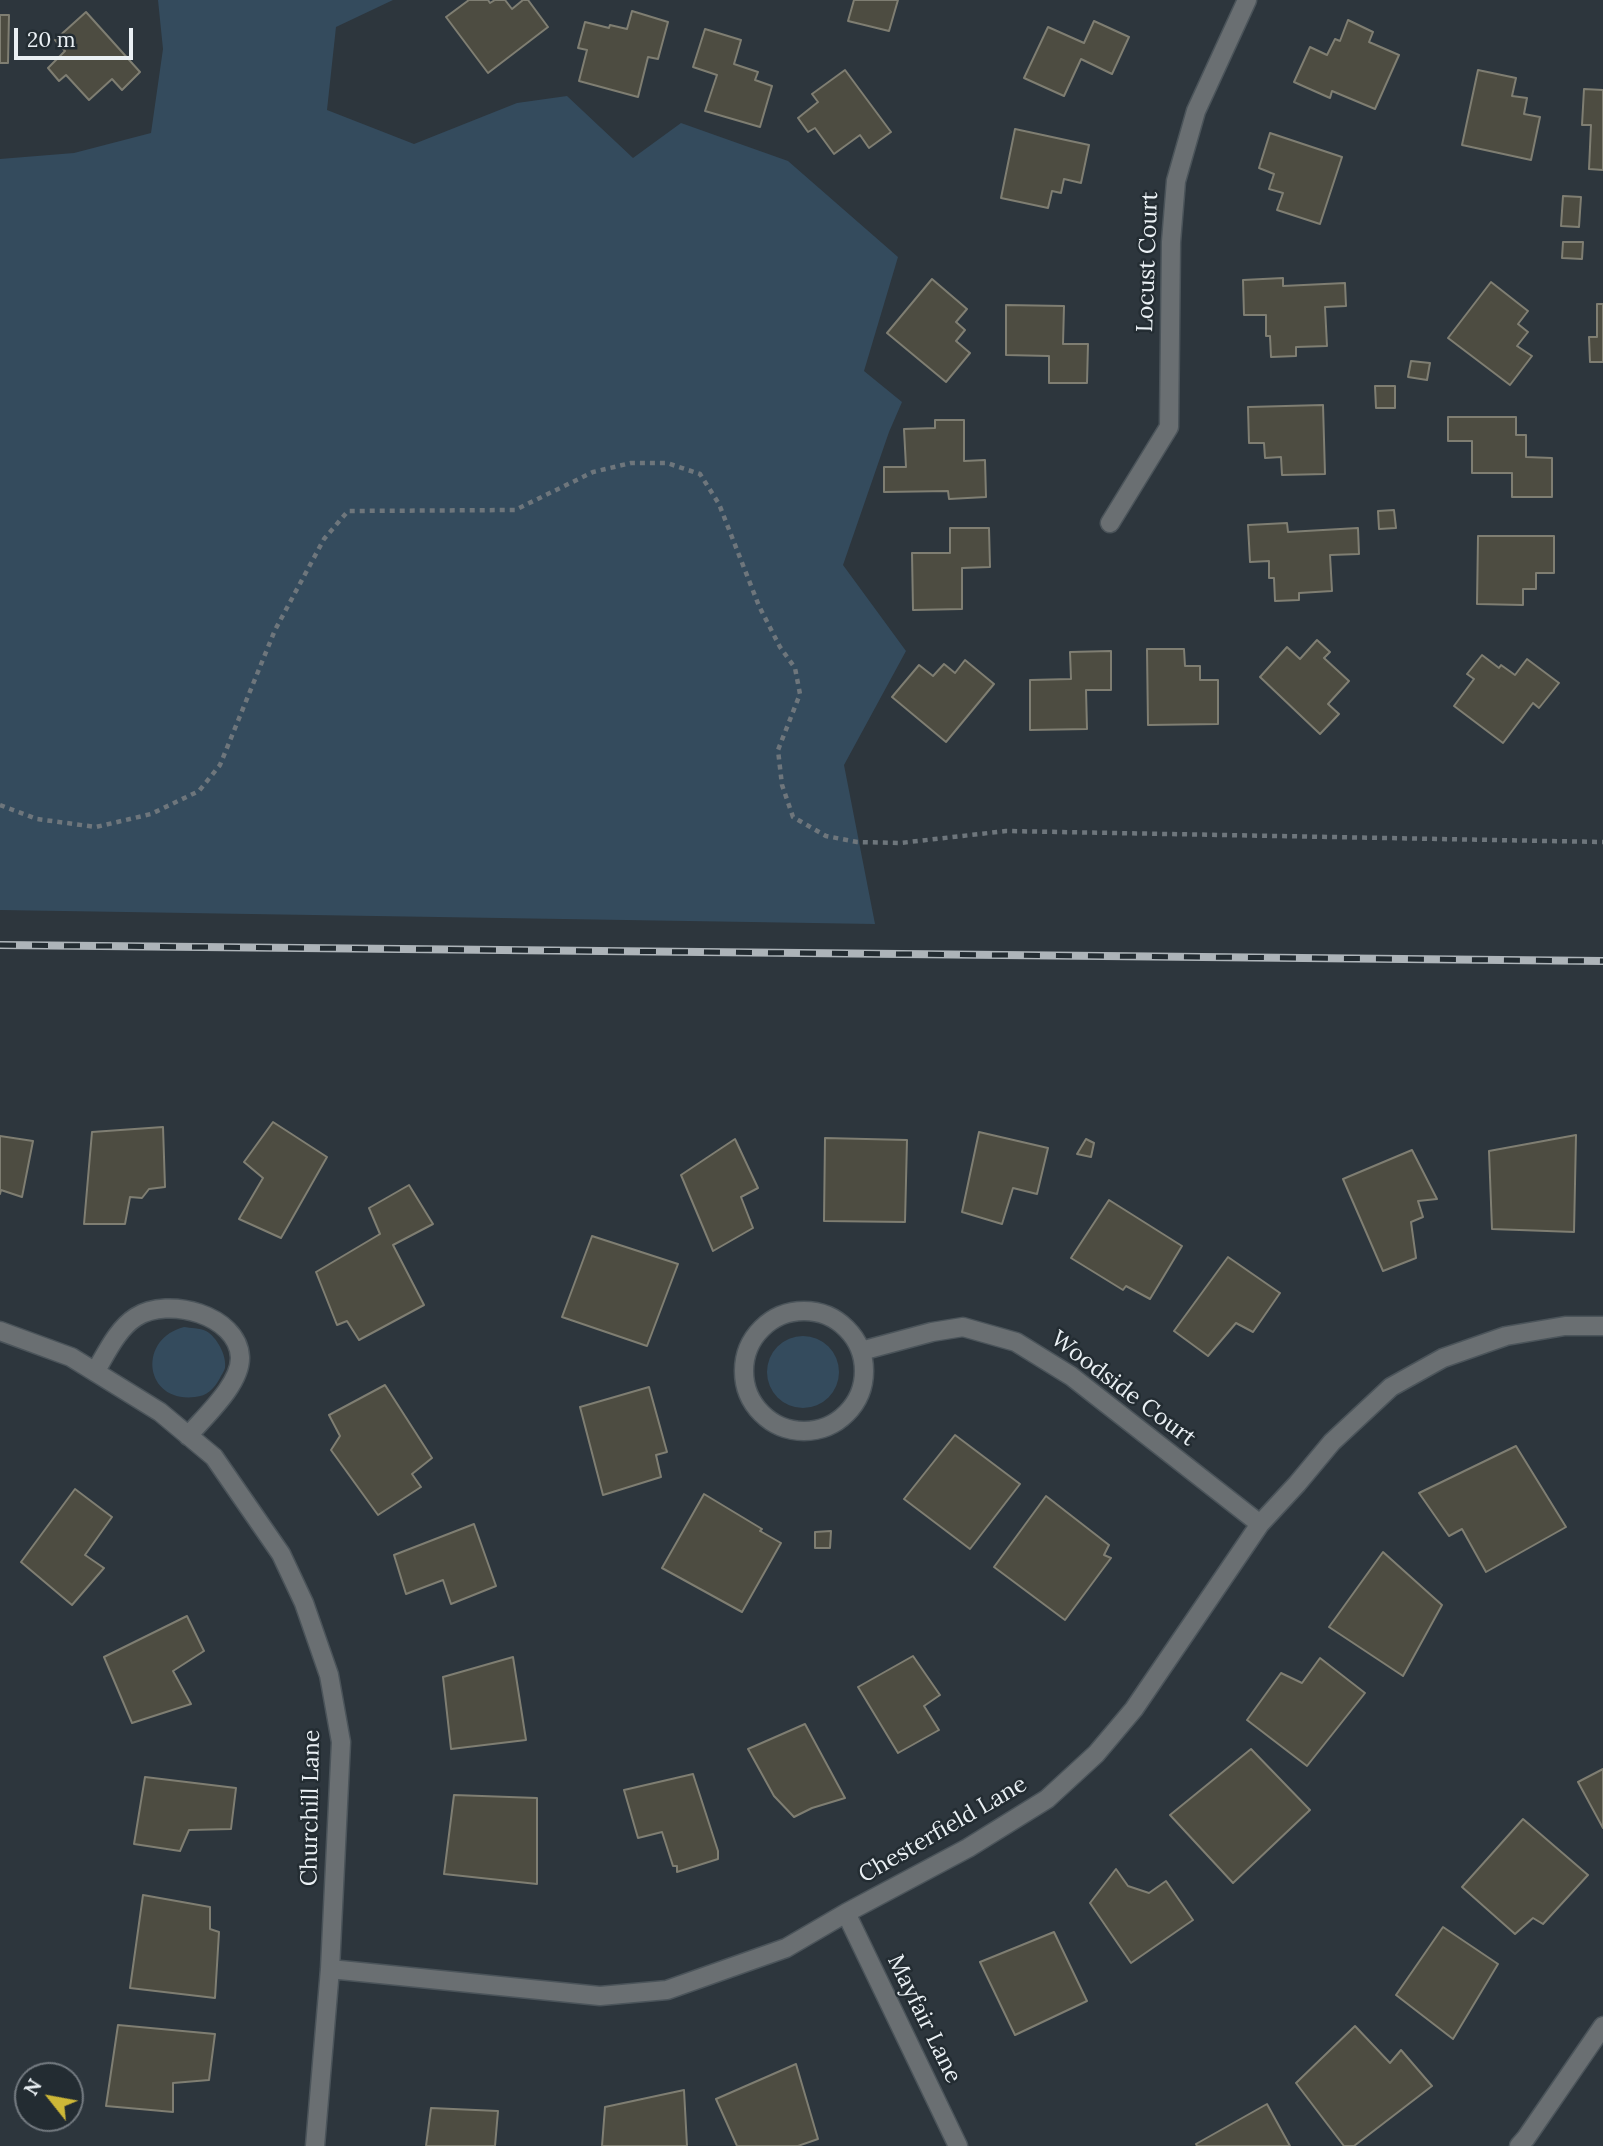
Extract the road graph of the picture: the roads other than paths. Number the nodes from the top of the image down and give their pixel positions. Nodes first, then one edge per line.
1 (1247, 0) edge
2 (1110, 523) dead end
3 (1603, 1326) edge
4 (0, 1331) edge
5 (862, 1352) junction
6 (95, 1372) junction
7 (188, 1436) junction
8 (1260, 1524) junction
9 (846, 1913) junction
10 (330, 1969) junction
11 (1603, 2026) edge
12 (315, 2146) edge
13 (958, 2146) edge
14 (1519, 2146) edge

1 - 2 street, Locust Court
3 - 8 street, Chesterfield Lane
4 - 6 street, Churchill Lane
5 - 5 street
5 - 8 street, Woodside Court
6 - 7 street, Churchill Lane
6 - 7 street
7 - 10 street, Churchill Lane
8 - 9 street, Chesterfield Lane
9 - 10 street, Chesterfield Lane
9 - 13 street, Mayfair Lane
10 - 12 street, Churchill Lane
11 - 14 street

